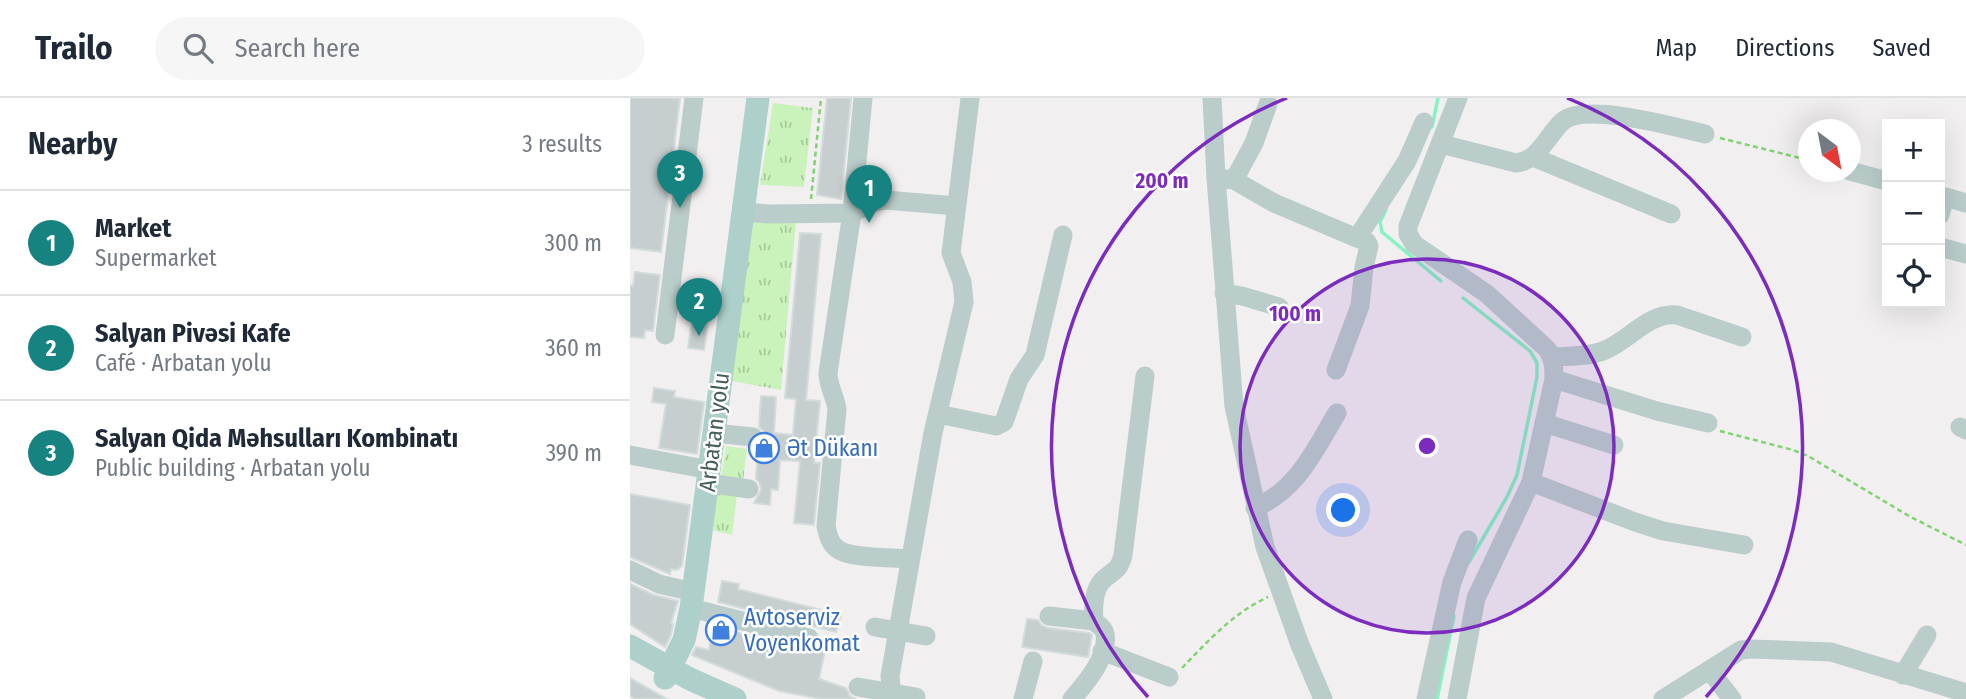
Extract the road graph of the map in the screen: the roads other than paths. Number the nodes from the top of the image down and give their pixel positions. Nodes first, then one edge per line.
1 (694, 98) edge
2 (758, 98) edge
3 (863, 98) edge
4 (971, 98) edge
5 (1212, 98) edge
6 (1458, 98) edge
7 (1268, 104) dead end
8 (1424, 122) dead end
9 (1705, 134) road end
10 (1440, 144) junction
11 (1533, 157) junction
12 (1861, 174) edge
13 (1225, 179) junction
14 (1882, 180) edge
15 (1966, 202) edge
16 (1945, 203) edge
17 (956, 206) junction
18 (743, 212) junction
19 (852, 213) junction
20 (1671, 214) dead end
21 (1063, 235) dead end
22 (1357, 238) junction
23 (1945, 248) edge
24 (1966, 254) edge
25 (1224, 293) junction
26 (1279, 307) dead end
27 (664, 335) dead end
28 (1742, 337) dead end
29 (1553, 357) junction
30 (1336, 370) dead end
31 (1145, 376) dead end
32 (1554, 379) junction
33 (1337, 413) dead end
34 (938, 414) junction
35 (1544, 423) junction
36 (1708, 423) road end
37 (714, 433) junction
38 (753, 437) dead end
39 (1614, 445) dead end
40 (630, 455) edge
41 (709, 477) junction
42 (1531, 482) junction
43 (749, 489) dead end
44 (1255, 508) junction
45 (1468, 540) dead end
46 (1744, 545) dead end
47 (910, 559) junction
48 (630, 570) edge
49 (692, 600) junction
50 (1049, 616) dead end
51 (1094, 621) junction
52 (875, 627) dead end
53 (898, 631) junction
54 (1927, 635) dead end
55 (926, 636) dead end
56 (809, 638) dead end
57 (630, 646) edge
58 (1102, 651) junction
59 (630, 659) edge
60 (1033, 661) dead end
61 (1710, 671) junction
62 (668, 673) junction
63 (1903, 675) junction
64 (1170, 677) road end
65 (858, 687) dead end
66 (1954, 694) edge
67 (892, 696) edge
68 (916, 697) edge
69 (708, 699) edge
70 (735, 699) edge
71 (1023, 699) edge
72 (1072, 699) edge
73 (1323, 699) edge
74 (1426, 699) edge
75 (1457, 699) edge
76 (1663, 699) edge
77 (1731, 699) edge

1 - 27 street
2 - 18 main road, Arbatan yolu
3 - 19 street
4 - 17 street
5 - 13 street
6 - 10 street
7 - 13 street
8 - 22 street
9 - 11 street
10 - 11 street
10 - 29 street
11 - 20 street
12 - 14 street
13 - 22 street
13 - 25 street
15 - 16 street
17 - 19 street
17 - 34 street
18 - 19 street
18 - 37 main road, Arbatan yolu
19 - 47 street
21 - 34 street
22 - 30 street
23 - 24 street
25 - 26 street
25 - 44 street
28 - 29 street
29 - 32 street
31 - 51 street
32 - 35 street
32 - 36 street
33 - 44 street
34 - 47 street
35 - 39 street
35 - 42 street
37 - 38 street
37 - 41 main road, Arbatan yolu
40 - 41 street
41 - 43 street
41 - 49 main road, Arbatan yolu
42 - 46 street
42 - 75 street
44 - 73 street
45 - 74 street
47 - 53 street
48 - 49 street
49 - 56 street
49 - 62 main road, Arbatan yolu
50 - 51 street
51 - 58 street
52 - 53 street
53 - 55 street
53 - 67 street
54 - 63 street
57 - 62 main road
58 - 64 street
58 - 72 street
59 - 62 main road
60 - 71 street
61 - 63 street
61 - 76 street
61 - 77 street
62 - 69 main road
62 - 70 main road
63 - 66 street
65 - 67 street
67 - 68 street

